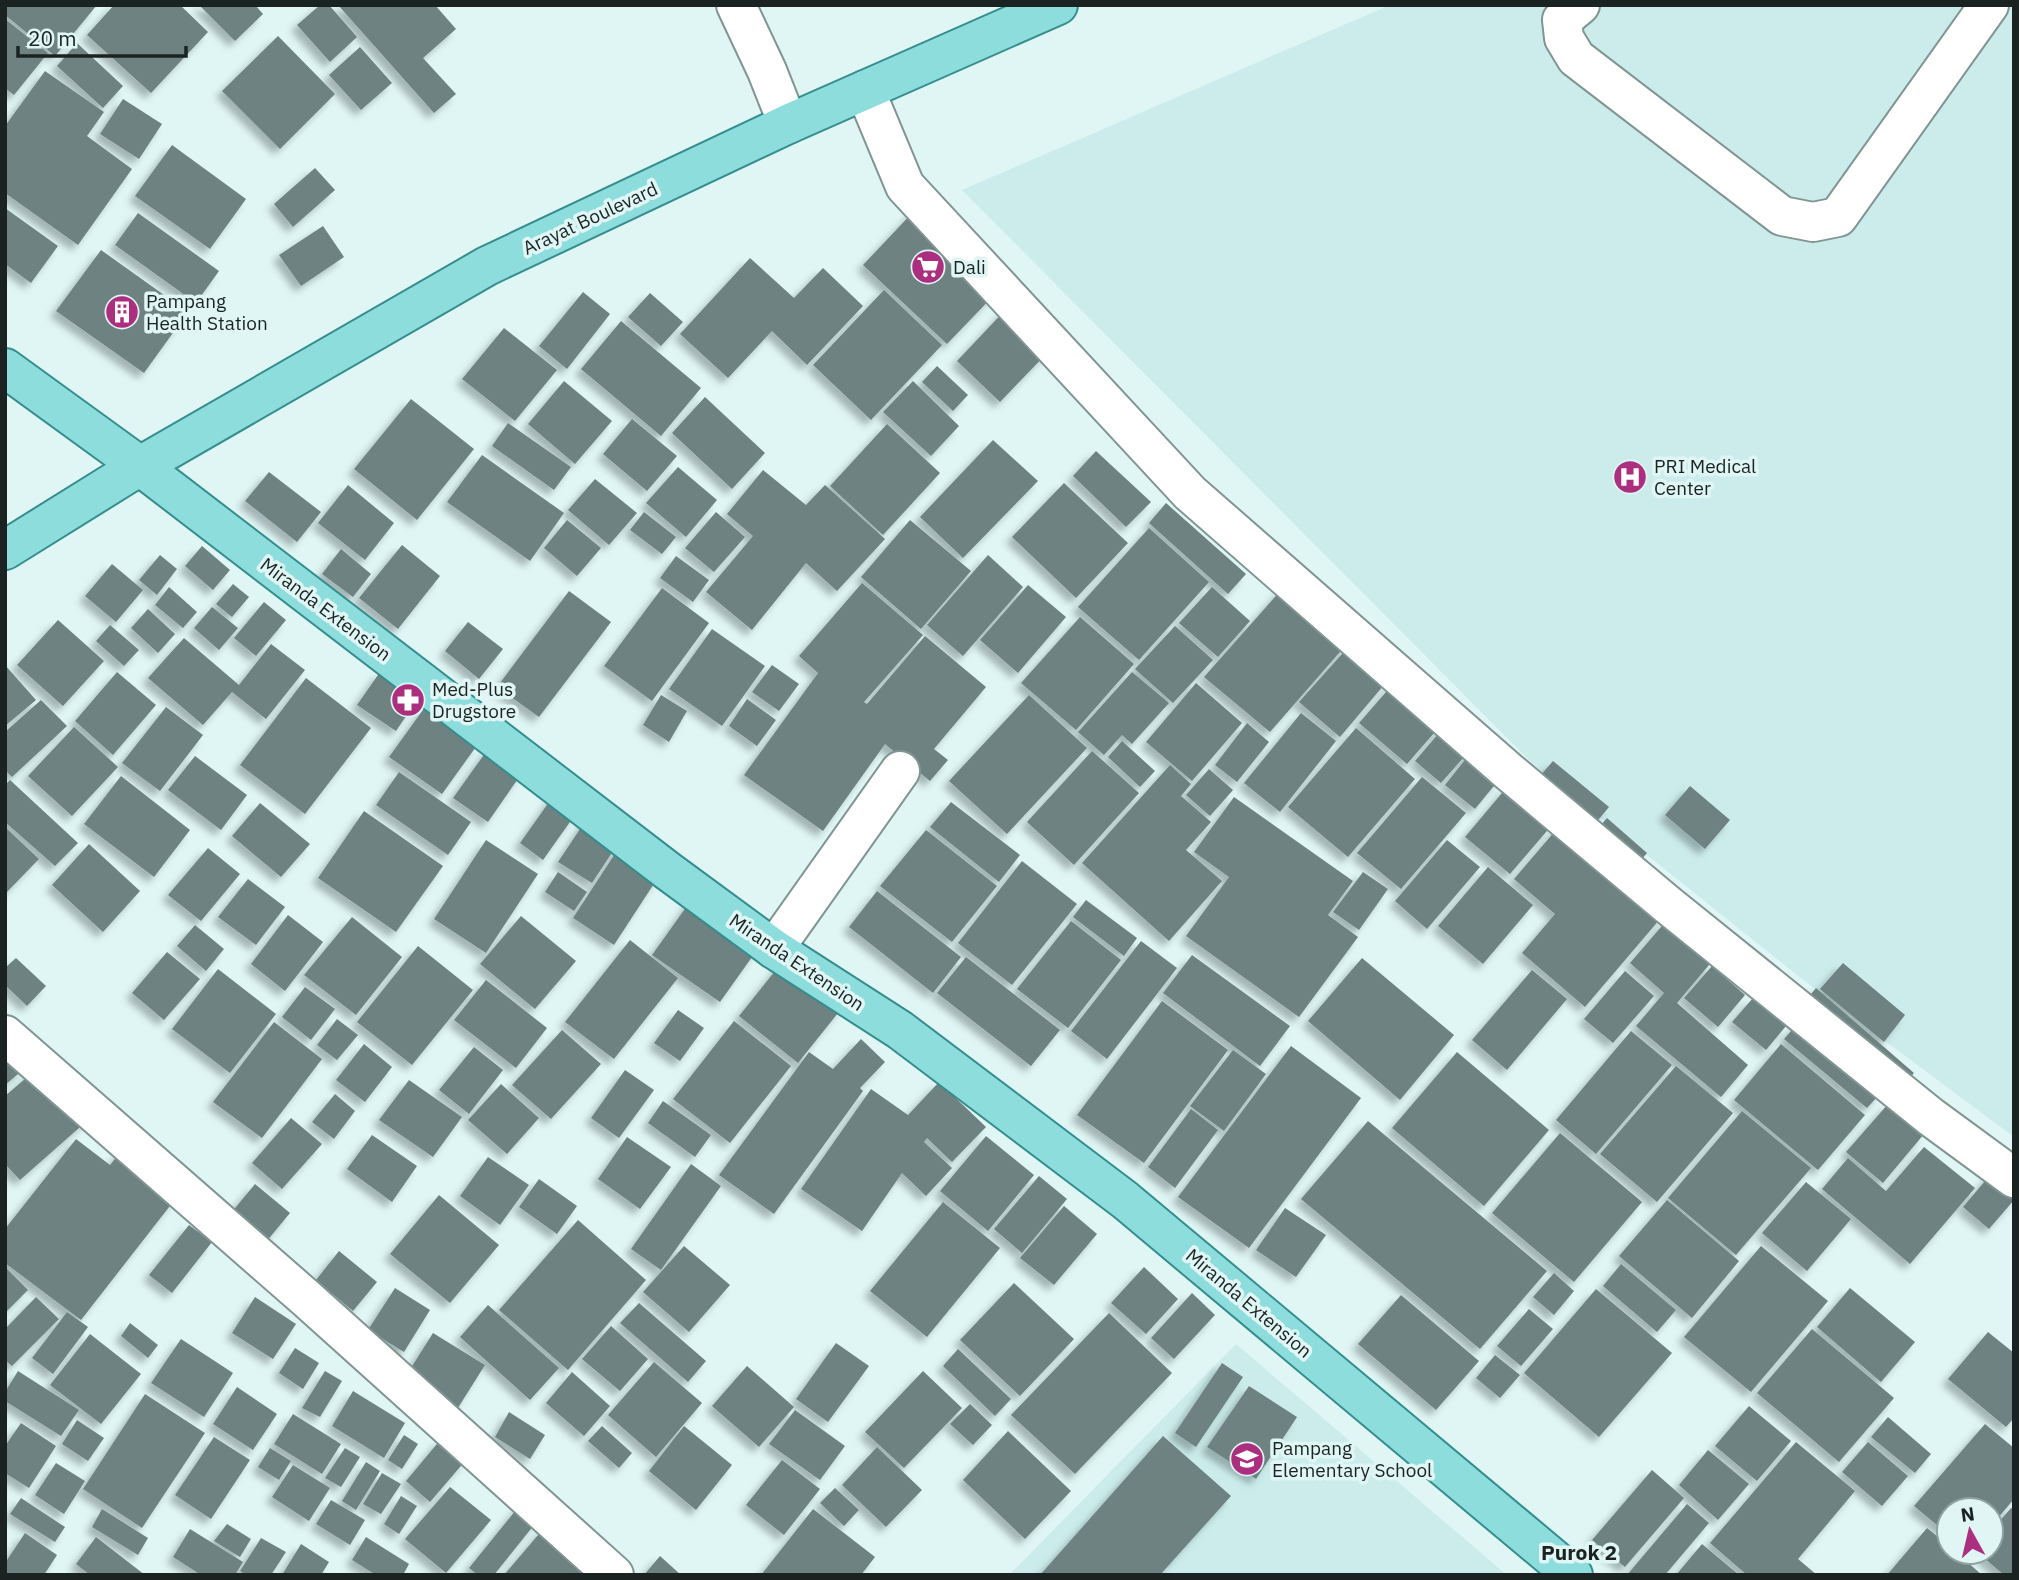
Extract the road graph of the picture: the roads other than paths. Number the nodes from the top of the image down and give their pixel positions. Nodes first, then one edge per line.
1 (736, 5) edge
2 (1058, 5) edge
3 (1580, 5) edge
4 (1989, 5) edge
5 (1016, 13) edge
6 (864, 90) junction
7 (788, 124) junction
8 (5, 368) edge
9 (140, 466) junction
10 (5, 550) edge
11 (900, 771) dead end
12 (774, 949) junction
13 (5, 1035) edge
14 (2014, 1178) edge
15 (614, 1575) edge
16 (1573, 1575) edge

1 - 7 street
2 - 5 main road, Arayat Boulevard
3 - 4 street
5 - 6 main road, Arayat Boulevard
6 - 7 main road, Arayat Boulevard
6 - 14 street
7 - 9 main road, Arayat Boulevard
8 - 9 main road, Miranda Extension
9 - 10 main road, Arayat Boulevard
9 - 12 main road, Miranda Extension
11 - 12 street
12 - 16 main road, Miranda Extension
13 - 15 street

